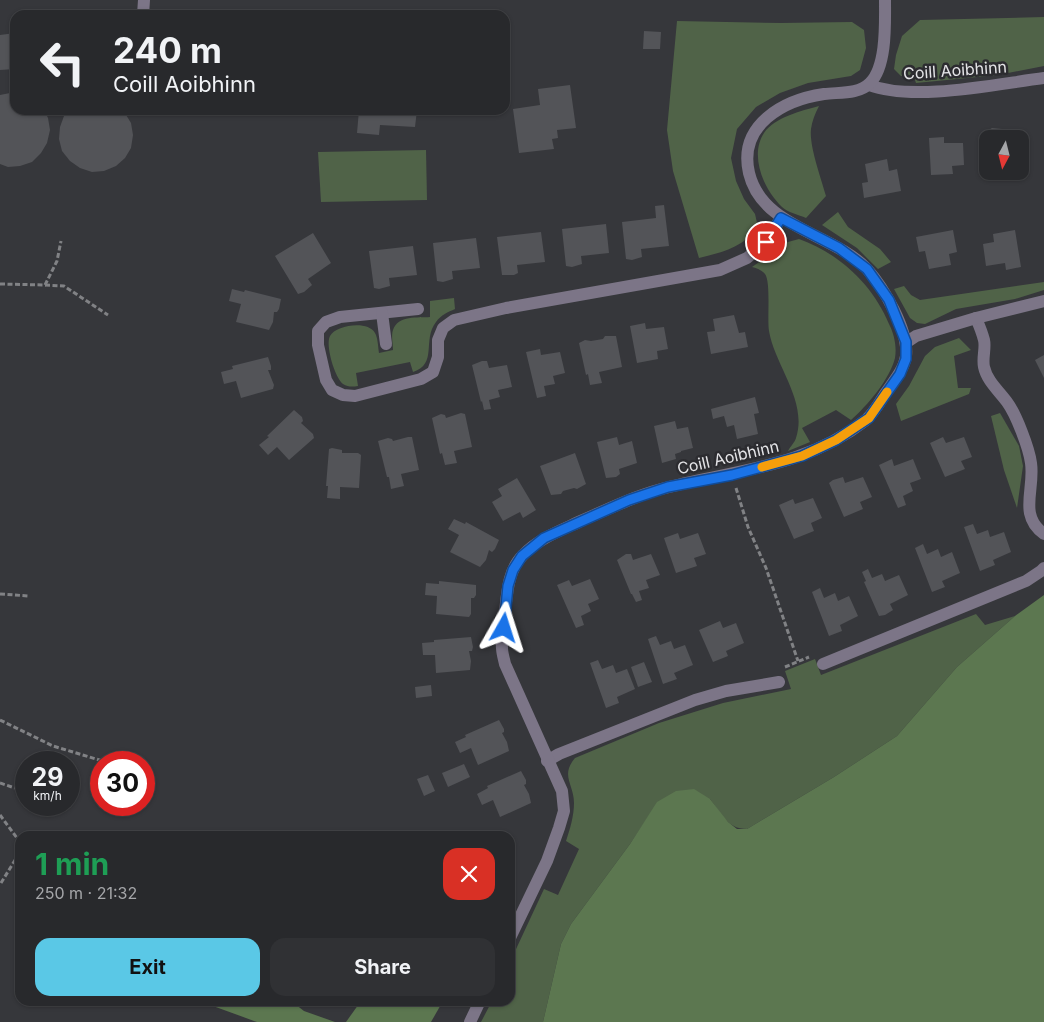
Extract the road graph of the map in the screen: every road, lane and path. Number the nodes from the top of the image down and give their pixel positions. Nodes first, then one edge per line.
1 (885, 0) edge
2 (1044, 78) edge
3 (869, 84) junction
4 (781, 218) junction
5 (61, 241) dead end
6 (0, 284) edge
7 (44, 286) junction
8 (1044, 301) edge
9 (418, 309) dead end
10 (382, 313) junction
11 (108, 315) dead end
12 (976, 318) junction
13 (906, 342) junction
14 (386, 344) dead end
15 (732, 475) junction
16 (1044, 534) edge
17 (1044, 568) edge
18 (0, 594) edge
19 (29, 596) dead end
20 (798, 661) junction
21 (823, 664) joint
22 (779, 682) joint
23 (0, 720) edge
24 (90, 757) edge
25 (547, 761) junction
26 (0, 783) edge
27 (15, 788) dead end
28 (0, 815) edge
29 (15, 835) edge
30 (15, 860) edge
31 (0, 883) edge
32 (515, 928) edge
33 (478, 1006) edge
34 (470, 1022) edge

1 - 3 street, Coill Aoibhinn
2 - 3 street, Coill Aoibhinn
3 - 4 street, Coill Aoibhinn
4 - 10 street
4 - 13 street, Coill Aoibhinn
5 - 7 path
6 - 7 path
7 - 11 path
8 - 12 street
9 - 10 street
10 - 14 street
12 - 13 street
12 - 16 street
13 - 15 street, Coill Aoibhinn
15 - 20 path
15 - 25 street, Coill Aoibhinn
17 - 21 street
18 - 19 path
20 - 21 path
20 - 22 path
22 - 25 street
23 - 24 path
25 - 32 street, Coill Aoibhinn
26 - 27 path
28 - 29 path
30 - 31 path
33 - 34 street

